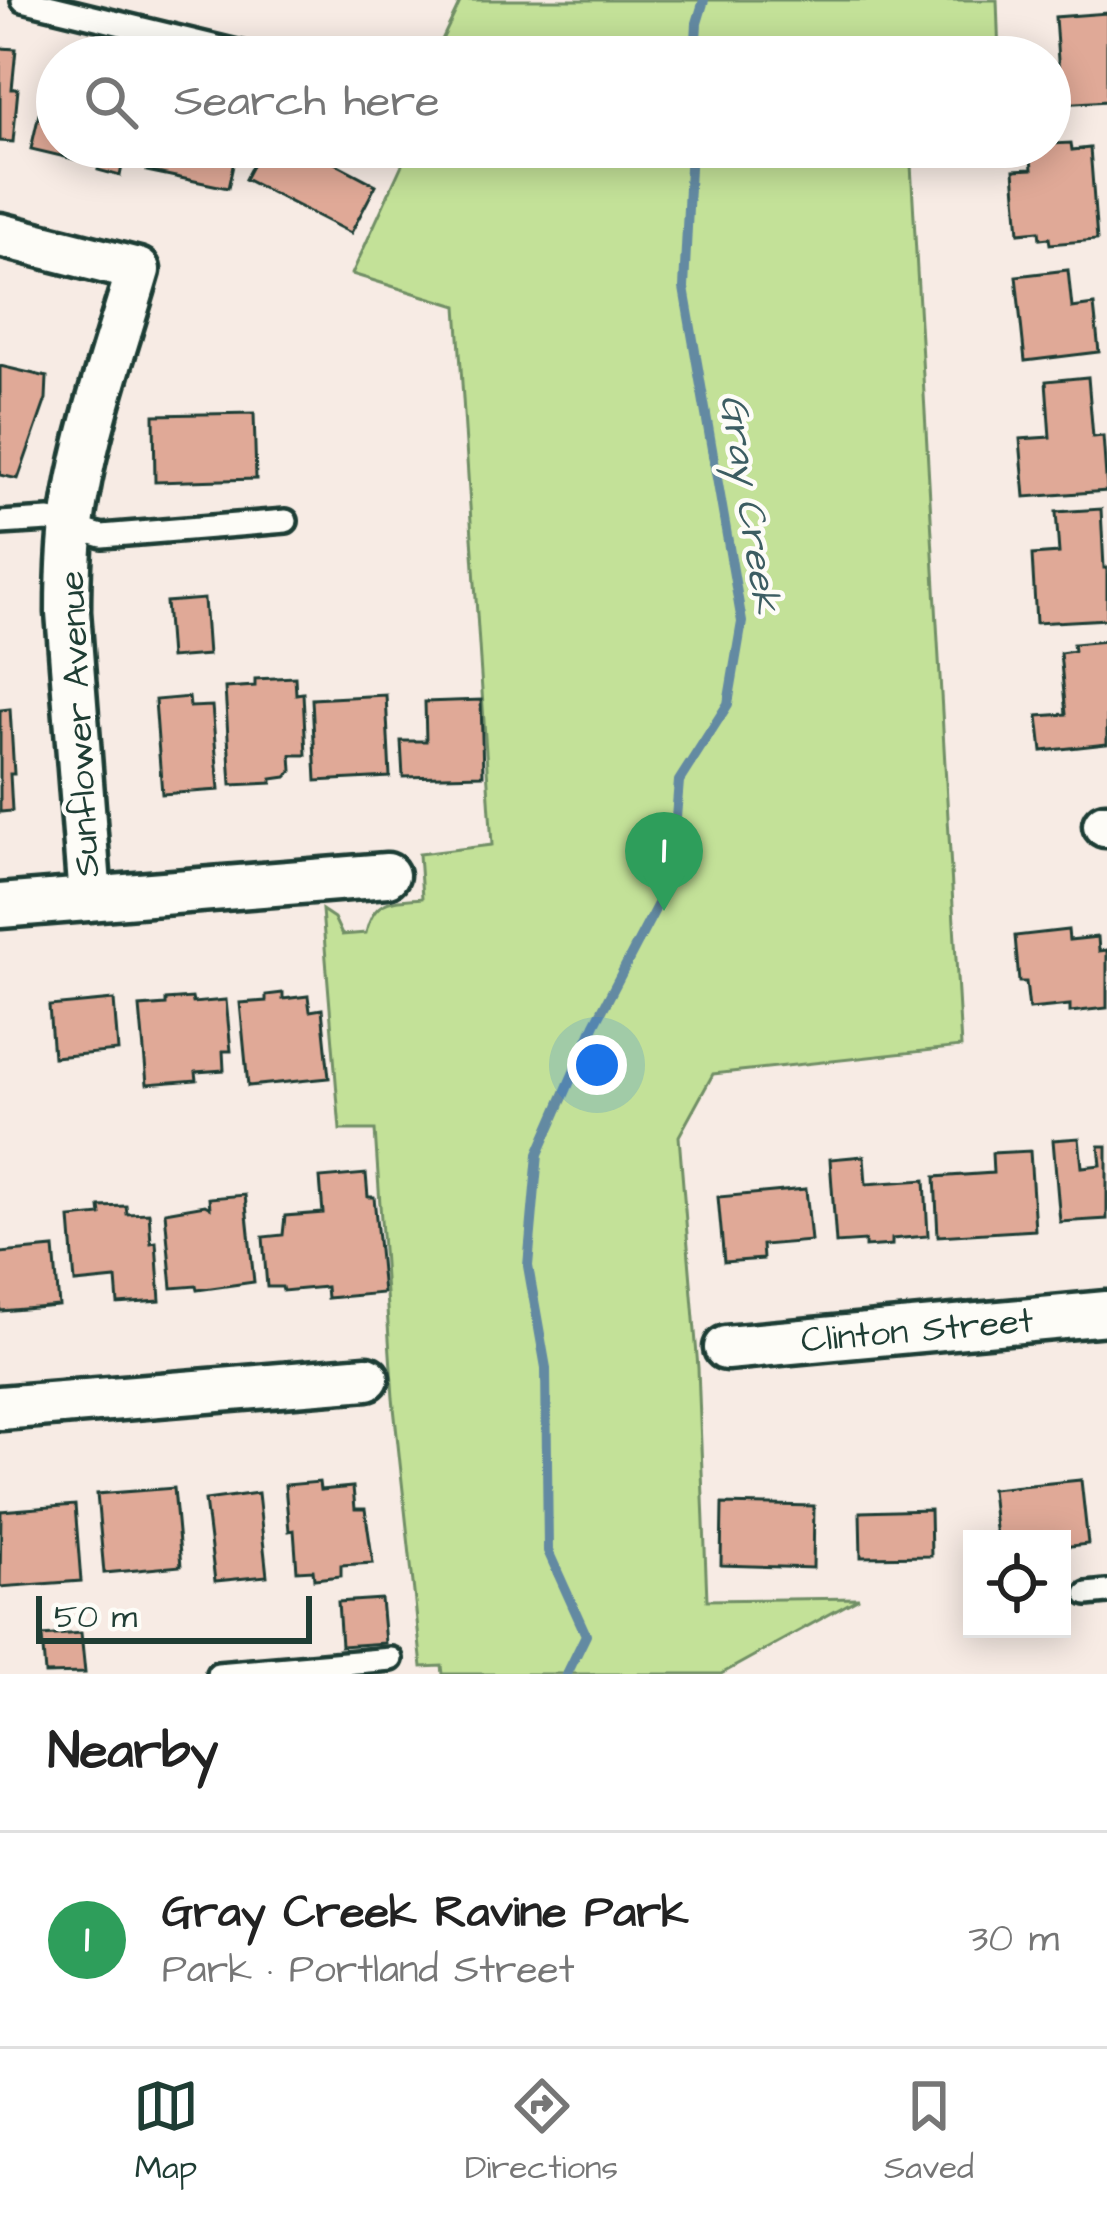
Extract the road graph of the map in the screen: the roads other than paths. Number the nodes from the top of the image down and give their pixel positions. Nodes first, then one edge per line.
1 (23, 0) edge
2 (171, 36) edge
3 (0, 236) edge
4 (286, 520) dead end
5 (0, 523) edge
6 (72, 526) junction
7 (387, 875) dead end
8 (90, 898) junction
9 (0, 905) edge
10 (1107, 1313) edge
11 (726, 1348) dead end
12 (367, 1378) dead end
13 (0, 1408) edge
14 (392, 1659) dead end
15 (218, 1674) edge

1 - 2 lane
3 - 6 street, Sunflower Avenue
4 - 6 lane
5 - 6 lane
6 - 8 street, Sunflower Avenue
7 - 8 street
8 - 9 street
10 - 11 street, Clinton Street
12 - 13 street
14 - 15 lane

